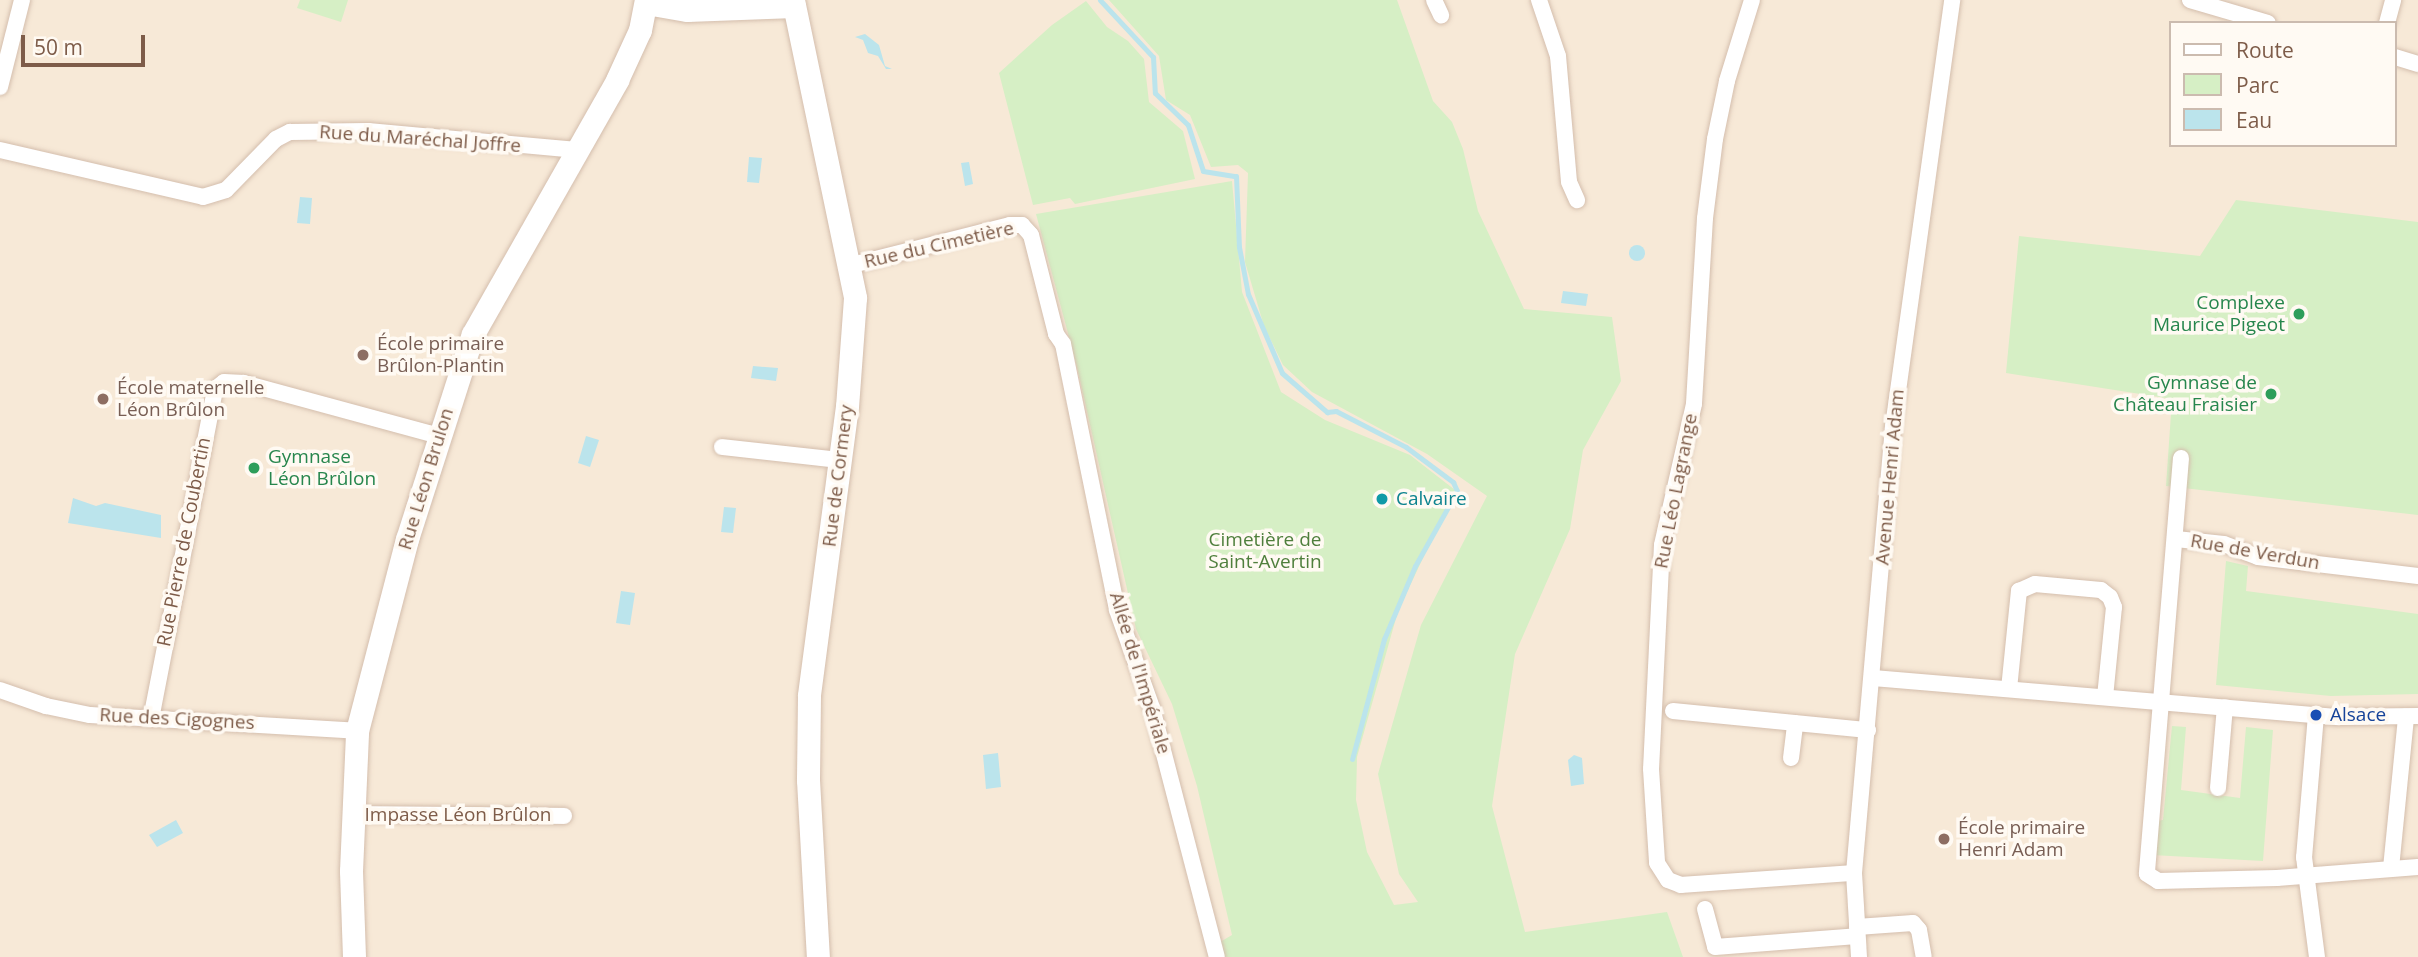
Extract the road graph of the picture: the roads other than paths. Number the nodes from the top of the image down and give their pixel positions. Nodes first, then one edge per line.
1 (22, 0) edge
2 (1539, 0) edge
3 (1752, 0) edge
4 (1952, 0) edge
5 (2190, 0) edge
6 (2393, 0) edge
7 (646, 1) edge
8 (793, 3) edge
9 (2261, 21) edge
10 (2388, 21) edge
11 (2397, 58) edge
12 (2418, 64) edge
13 (0, 87) edge
14 (0, 150) edge
15 (577, 150) junction
16 (1577, 200) dead end
17 (852, 265) junction
18 (1038, 267) joint
19 (439, 436) junction
20 (722, 447) dead end
21 (2180, 458) dead end
22 (840, 460) junction
23 (2176, 539) junction
24 (2418, 576) edge
25 (1873, 678) junction
26 (0, 690) edge
27 (2009, 690) junction
28 (2105, 697) junction
29 (2162, 702) junction
30 (2225, 707) junction
31 (1673, 711) dead end
32 (2316, 715) junction
33 (2412, 717) edge
34 (151, 719) junction
35 (1795, 723) junction
36 (1868, 730) junction
37 (357, 731) junction
38 (1791, 758) dead end
39 (2218, 788) dead end
40 (352, 814) junction
41 (564, 816) dead end
42 (2418, 867) edge
43 (2391, 868) junction
44 (1854, 873) junction
45 (2304, 877) junction
46 (1705, 909) dead end
47 (1857, 931) junction
48 (1788, 950) edge
49 (1729, 952) edge
50 (354, 957) edge
51 (818, 957) edge
52 (1217, 957) edge
53 (1859, 957) edge
54 (1924, 957) edge
55 (2317, 957) edge

1 - 13 street
2 - 16 street
3 - 44 street, Rue Léo Lagrange
4 - 25 street, Avenue Henri Adam
5 - 9 street
6 - 10 street
7 - 8 main road
7 - 15 main road, Rue Léon Brulon
8 - 17 main road, Rue de Cormery
11 - 12 street
14 - 15 street, Rue du Maréchal Joffre
15 - 19 main road, Rue Léon Brulon
17 - 18 street, Rue du Cimetière
17 - 22 main road, Rue de Cormery
18 - 52 street, Allée de l'Impériale
19 - 34 street, Rue Pierre de Coubertin
19 - 37 main road, Rue Léon Brulon
20 - 22 street
21 - 23 street, Rue de Verdun
22 - 51 main road, Rue de Cormery
23 - 24 street, Rue de Verdun
23 - 29 street, Rue de Verdun
25 - 27 street
25 - 36 street, Avenue Henri Adam
26 - 34 street, Rue des Cigognes
27 - 28 street
27 - 28 street
28 - 29 street
29 - 30 street
29 - 45 street, Rue de Verdun
30 - 32 street
30 - 39 street
31 - 35 street
32 - 33 street
32 - 45 street
33 - 43 street
34 - 37 street, Rue des Cigognes
35 - 36 street
35 - 38 street
36 - 44 street, Avenue Henri Adam
37 - 40 main road, Rue Léon Brulon
40 - 41 street, Impasse Léon Brûlon
40 - 50 main road, Rue Léon Brulon
42 - 43 street
43 - 45 street
44 - 47 street, Avenue Henri Adam
45 - 55 street
46 - 49 street
47 - 48 street
47 - 53 street, Avenue Henri Adam
47 - 54 street
48 - 49 street

